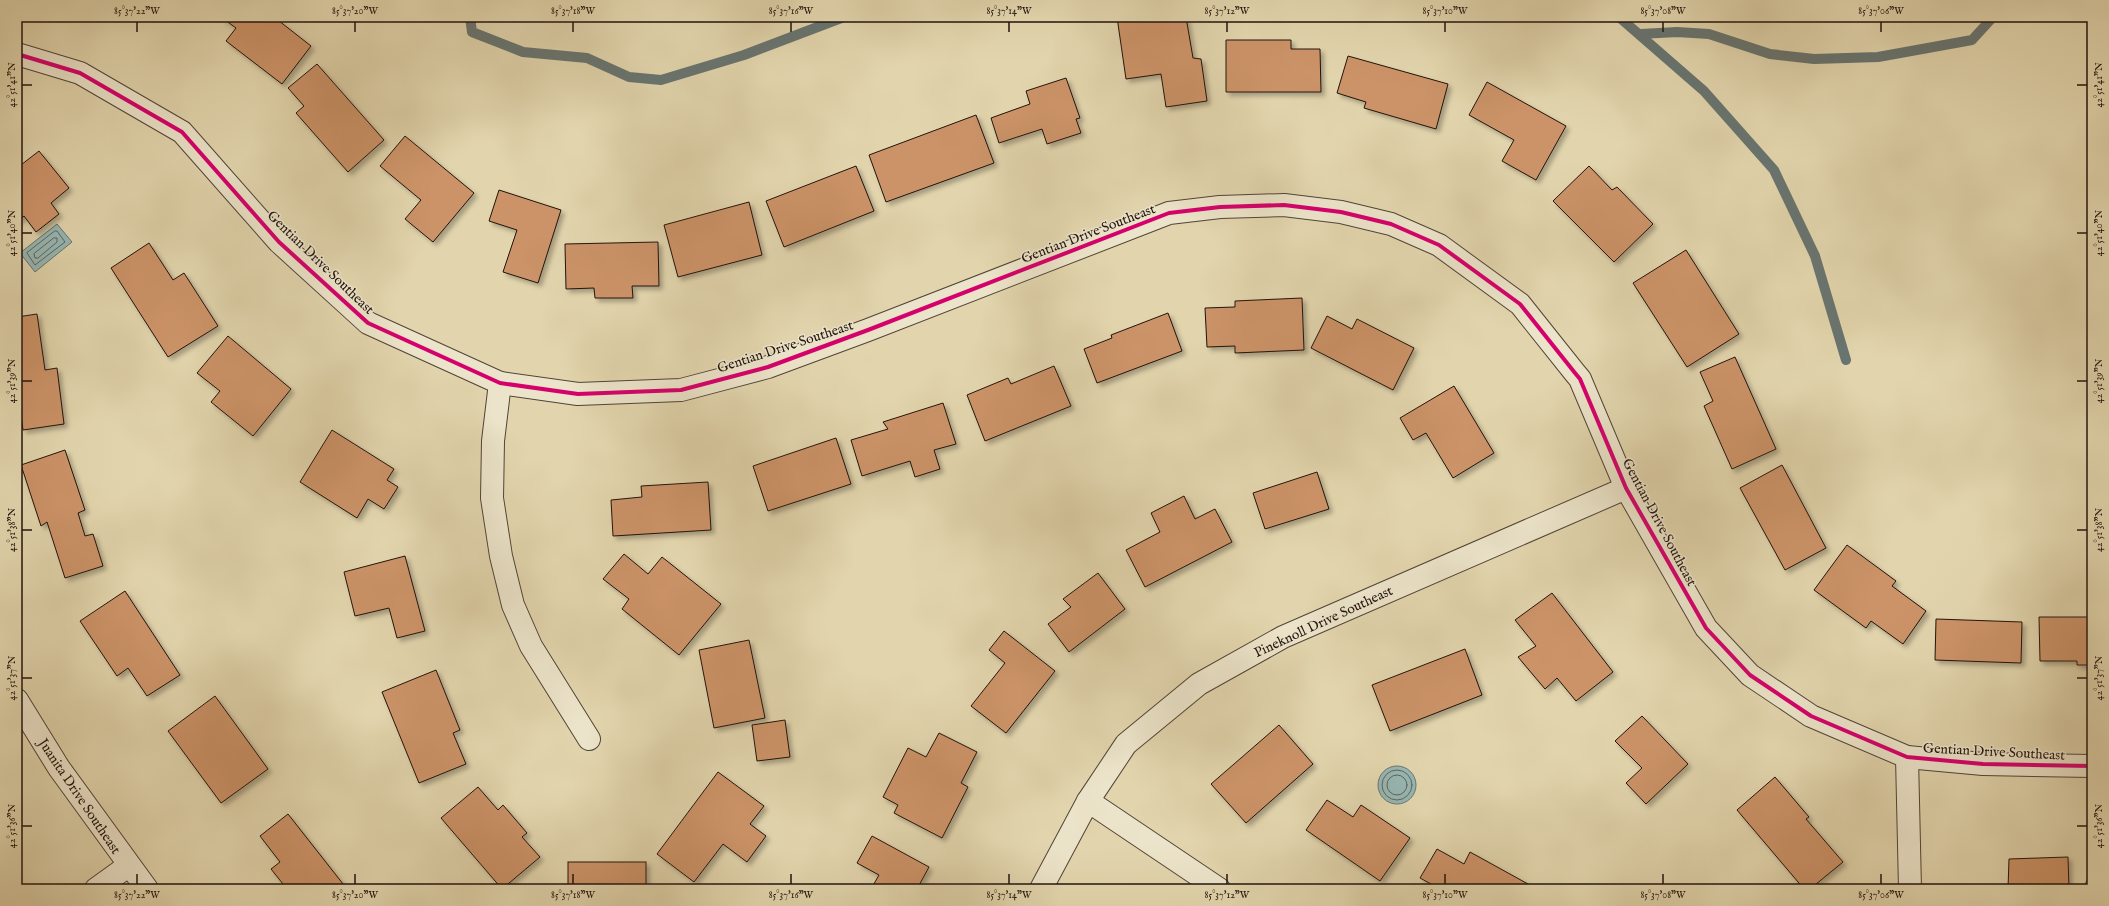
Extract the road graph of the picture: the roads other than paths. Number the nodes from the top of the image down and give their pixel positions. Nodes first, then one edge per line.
1 (17, 54) edge
2 (500, 383) junction
3 (1626, 488) junction
4 (17, 700) edge
5 (589, 738) dead end
6 (1907, 757) junction
7 (2092, 766) edge
8 (1088, 801) junction
9 (128, 866) junction
10 (96, 889) edge
11 (147, 889) edge
12 (1041, 889) edge
13 (1219, 889) edge
14 (1910, 889) edge

1 - 2 street, Gentian Drive Southeast
2 - 3 street, Gentian Drive Southeast
2 - 5 street
3 - 6 street, Gentian Drive Southeast
3 - 8 street, Pineknoll Drive Southeast
4 - 9 street, Juanita Drive Southeast
6 - 7 street, Gentian Drive Southeast
6 - 14 street
8 - 12 street, Pineknoll Drive Southeast
8 - 13 street
9 - 10 street
9 - 11 street, Juanita Drive Southeast

